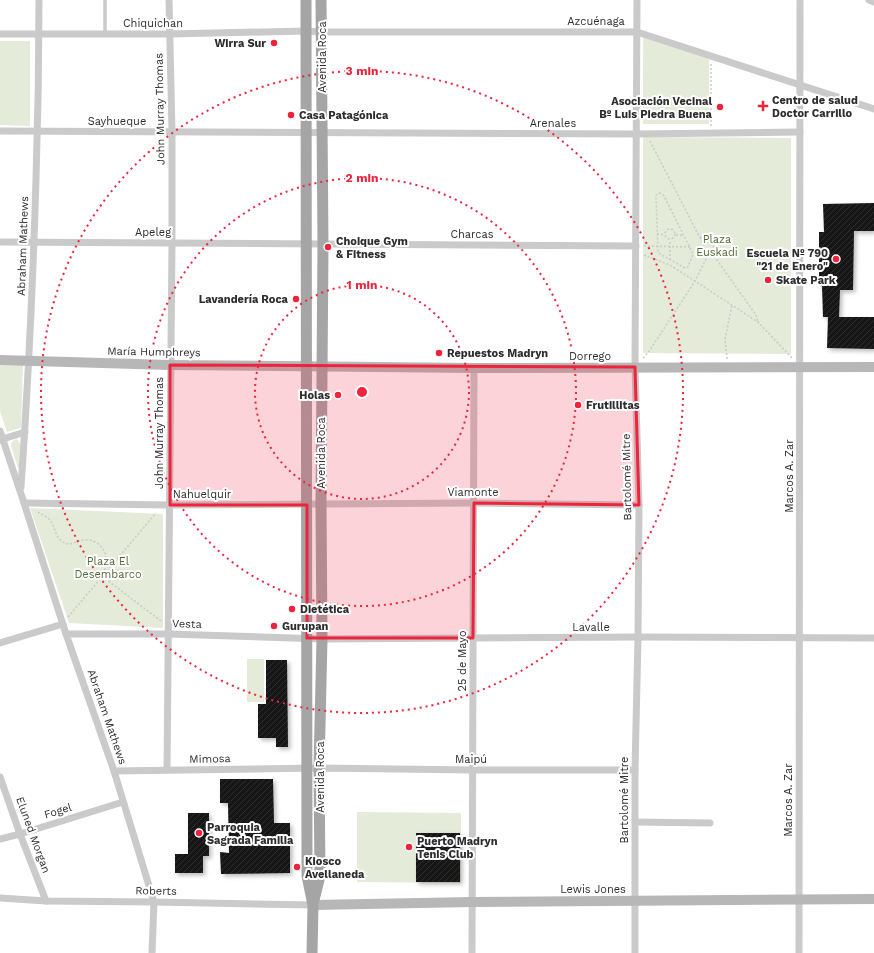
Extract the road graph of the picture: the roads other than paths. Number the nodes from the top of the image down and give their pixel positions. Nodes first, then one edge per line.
1 (39, 0) edge
2 (105, 0) edge
3 (169, 0) edge
4 (306, 0) edge
5 (321, 0) edge
6 (637, 0) edge
7 (800, 0) edge
8 (869, 0) edge
9 (874, 2) edge
10 (306, 30) junction
11 (322, 32) junction
12 (637, 32) junction
13 (0, 34) edge
14 (39, 34) junction
15 (105, 34) junction
16 (170, 34) junction
17 (800, 85) junction
18 (874, 109) edge
19 (0, 131) edge
20 (38, 131) junction
21 (172, 132) junction
22 (306, 132) junction
23 (322, 132) junction
24 (800, 132) junction
25 (637, 134) junction
26 (0, 242) edge
27 (34, 242) junction
28 (172, 243) junction
29 (307, 244) junction
30 (324, 244) junction
31 (636, 249) junction
32 (0, 360) edge
33 (29, 361) junction
34 (170, 365) junction
35 (307, 366) junction
36 (322, 367) junction
37 (800, 367) junction
38 (874, 367) edge
39 (474, 368) junction
40 (635, 368) junction
41 (0, 431) edge
42 (24, 432) junction
43 (1, 439) edge
44 (20, 492) junction
45 (24, 503) junction
46 (474, 503) junction
47 (307, 504) junction
48 (321, 504) junction
49 (166, 505) junction
50 (638, 505) junction
51 (63, 624) junction
52 (168, 630) junction
53 (66, 634) junction
54 (638, 637) junction
55 (307, 638) junction
56 (473, 638) junction
57 (800, 638) junction
58 (874, 638) edge
59 (322, 639) junction
60 (0, 643) edge
61 (320, 768) junction
62 (307, 769) junction
63 (167, 770) junction
64 (473, 770) junction
65 (635, 770) junction
66 (114, 771) junction
67 (0, 777) edge
68 (123, 802) junction
69 (635, 822) junction
70 (710, 823) dead end
71 (20, 834) junction
72 (0, 839) edge
73 (0, 898) edge
74 (799, 899) junction
75 (874, 899) edge
76 (46, 901) junction
77 (635, 901) junction
78 (154, 902) junction
79 (473, 902) junction
80 (313, 905) junction
81 (152, 953) edge
82 (312, 953) edge
83 (472, 953) edge
84 (635, 953) edge
85 (799, 953) edge

1 - 14 street, Abraham Mathews
2 - 15 lane
3 - 16 street, John Murray Thomas
4 - 10 main road, Avenida Roca
5 - 11 main road, Avenida Roca
6 - 12 street, Bartolomé Mitre
7 - 17 street, Marcos A. Zar
8 - 9 street
10 - 11 street, Azcuénaga
10 - 16 street, Chiquichan
10 - 22 main road, Avenida Roca
11 - 12 street, Azcuénaga
11 - 23 main road, Avenida Roca
12 - 17 street, Azcuénaga
12 - 25 street, Bartolomé Mitre
13 - 14 street, Chiquichan
14 - 15 street, Chiquichan
14 - 20 street, Abraham Mathews
15 - 16 street, Chiquichan
16 - 21 street, John Murray Thomas
17 - 18 street, Azcuénaga
17 - 24 street, Marcos A. Zar
19 - 20 street, Sayhueque
20 - 21 street, Sayhueque
20 - 27 street, Abraham Mathews
21 - 22 street, Sayhueque
21 - 28 street, John Murray Thomas
22 - 23 street, Arenales
22 - 29 main road, Avenida Roca
23 - 25 street, Arenales
23 - 30 main road, Avenida Roca
24 - 25 street, Arenales
24 - 37 street, Marcos A. Zar
25 - 31 street, Bartolomé Mitre
26 - 27 street, Apeleg
27 - 28 street, Apeleg
27 - 33 street, Abraham Mathews
28 - 29 street, Apeleg
28 - 34 street, John Murray Thomas
29 - 30 street, Charcas
29 - 35 main road, Avenida Roca
30 - 31 street, Charcas
30 - 36 main road, Avenida Roca
31 - 40 street, Bartolomé Mitre
32 - 33 main road, María Humphreys
33 - 34 main road, María Humphreys
33 - 42 street, Abraham Mathews
34 - 35 main road, María Humphreys
34 - 49 street, John Murray Thomas
35 - 36 main road, Dorrego
35 - 47 main road, Avenida Roca
36 - 39 main road, Dorrego
36 - 48 main road, Avenida Roca
37 - 38 main road, Dorrego
37 - 40 main road, Dorrego
37 - 57 street, Marcos A. Zar
39 - 40 main road, Dorrego
39 - 46 street, 25 de Mayo
40 - 50 street, Bartolomé Mitre
41 - 43 street, Abraham Mathews
42 - 43 street
42 - 44 street, Abraham Mathews
43 - 44 street, Abraham Mathews
44 - 45 street, Abraham Mathews
45 - 49 street, Nahuelquir
45 - 51 street, Abraham Mathews
46 - 48 street, Viamonte
46 - 50 street, Viamonte
46 - 56 street, 25 de Mayo
47 - 48 street, Viamonte
47 - 49 street, Nahuelquir
47 - 55 main road, Avenida Roca
48 - 59 main road, Avenida Roca
49 - 52 street, John Murray Thomas
50 - 54 street, Bartolomé Mitre
51 - 53 street, Abraham Mathews
51 - 60 street
52 - 53 street, Vesta
52 - 55 street, Vesta
52 - 63 street, John Murray Thomas
53 - 66 street, Abraham Mathews
54 - 56 street, Lavalle
54 - 57 street, Lavalle
54 - 65 street, Bartolomé Mitre
55 - 59 street, Lavalle
55 - 62 main road, Avenida Roca
56 - 59 street, Lavalle
56 - 64 street, 25 de Mayo
57 - 58 street, Lavalle
57 - 74 street, Marcos A. Zar
59 - 61 main road, Avenida Roca
61 - 62 street, Maipú
61 - 64 street, Maipú
61 - 80 main road, Avenida Roca
62 - 63 street, Mimosa
62 - 80 main road, Avenida Roca
63 - 66 street, Mimosa
64 - 65 street, Maipú
64 - 79 street, 25 de Mayo
65 - 69 street, Bartolomé Mitre
66 - 68 street, Abraham Mathews
67 - 71 street, Eluned Morgan
68 - 71 street, Fogel
68 - 78 street, Abraham Mathews
69 - 70 street
69 - 77 street, Bartolomé Mitre
71 - 72 street, Fogel
71 - 76 street, Eluned Morgan
73 - 76 street, Roberts
74 - 75 main road, Lewis Jones
74 - 77 main road, Lewis Jones
74 - 85 street, Marcos A. Zar
76 - 78 street, Roberts
77 - 79 main road, Lewis Jones
77 - 84 street, Bartolomé Mitre
78 - 80 street, Roberts
78 - 81 street, Abraham Mathews
79 - 80 main road, Lewis Jones
79 - 83 street, 25 de Mayo
80 - 82 main road, Avenida Roca

